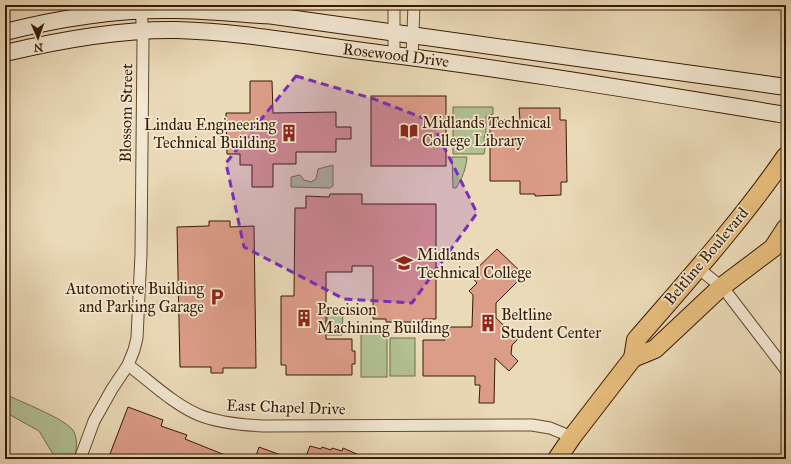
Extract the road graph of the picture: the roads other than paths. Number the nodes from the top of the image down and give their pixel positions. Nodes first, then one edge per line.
1 (394, 5) edge
2 (414, 5) edge
3 (142, 17) edge
4 (5, 32) edge
5 (394, 32) junction
6 (413, 35) junction
7 (5, 53) edge
8 (394, 55) junction
9 (412, 57) junction
10 (786, 87) edge
11 (786, 115) edge
12 (786, 156) edge
13 (786, 228) edge
14 (779, 243) edge
15 (698, 268) junction
16 (721, 287) junction
17 (633, 358) junction
18 (128, 365) junction
19 (786, 370) edge
20 (572, 437) junction
21 (80, 459) edge
22 (557, 459) edge

1 - 5 street
2 - 6 street
3 - 4 main road, Rosewood Drive
3 - 5 main road, Rosewood Drive
3 - 7 main road, Rosewood Drive
3 - 8 main road, Rosewood Drive
3 - 18 street, Blossom Street
5 - 6 main road, Rosewood Drive
5 - 8 street
6 - 9 street
6 - 10 main road, Rosewood Drive
8 - 9 main road, Rosewood Drive
9 - 11 main road, Rosewood Drive
12 - 15 main road, Beltline Boulevard
13 - 14 main road, Beltline Boulevard
14 - 16 main road, Beltline Boulevard
15 - 16 street
15 - 17 main road, Beltline Boulevard
16 - 17 main road, Beltline Boulevard
16 - 19 street
17 - 20 main road, Beltline Boulevard
18 - 20 street, East Chapel Drive
18 - 21 street
20 - 22 main road, Beltline Boulevard

